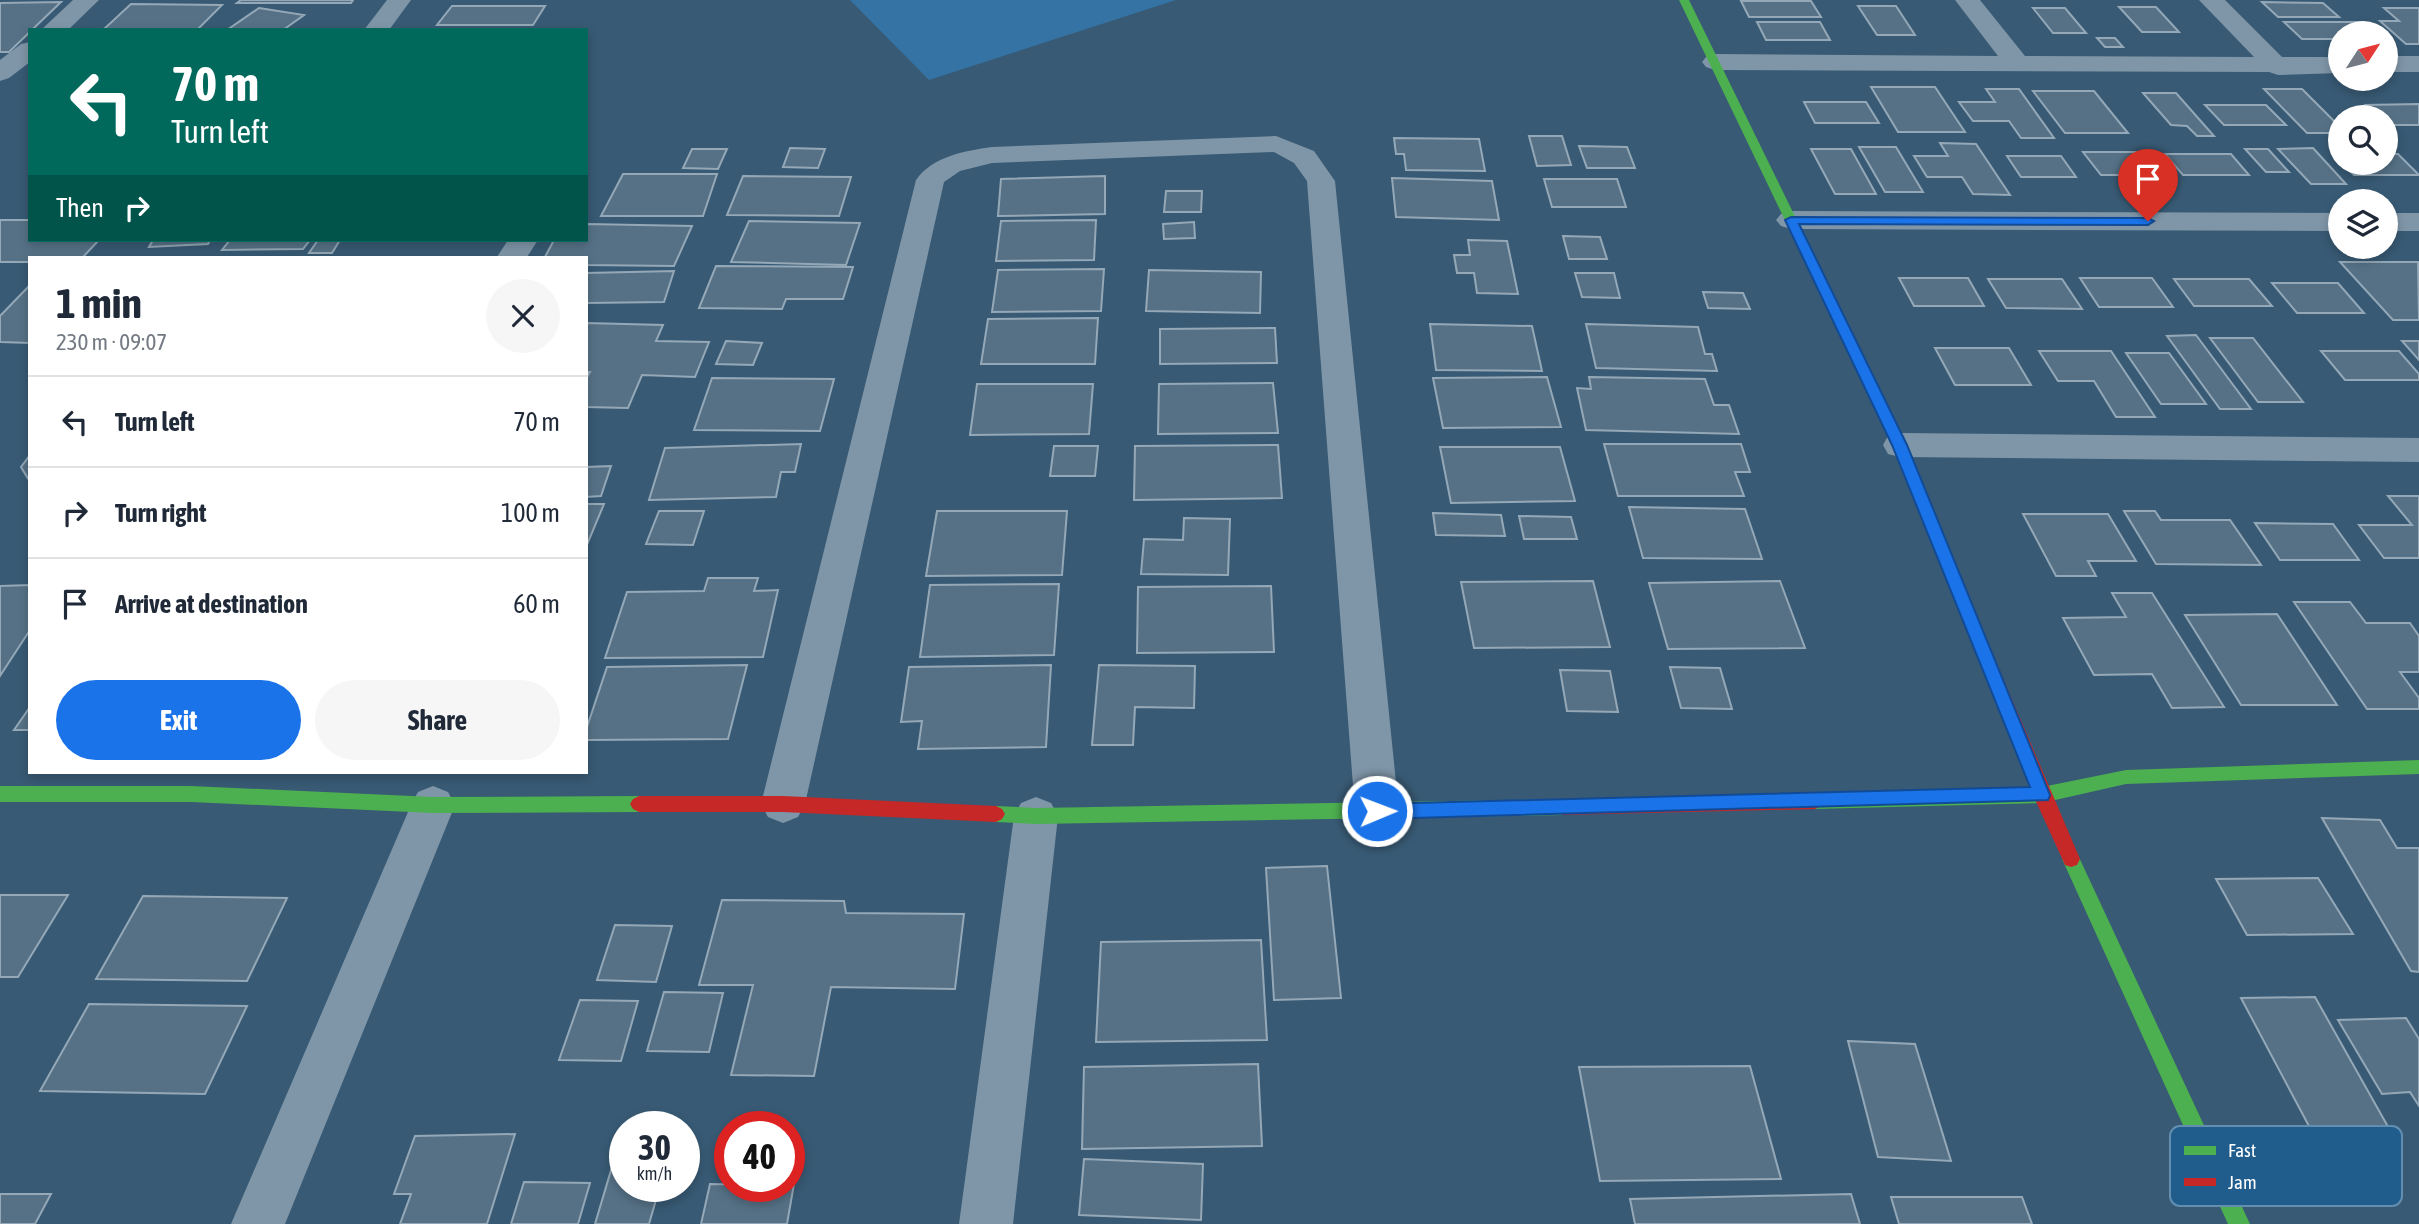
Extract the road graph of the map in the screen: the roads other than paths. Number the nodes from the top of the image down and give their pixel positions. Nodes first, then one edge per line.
1 (87, 0) edge
2 (400, 0) edge
3 (1684, 0) edge
4 (1967, 0) edge
5 (2211, 0) edge
6 (55, 28) edge
7 (378, 28) edge
8 (28, 51) edge
9 (1715, 62) junction
10 (2018, 64) junction
11 (2398, 64) edge
12 (2419, 64) edge
13 (2328, 65) edge
14 (2278, 67) junction
15 (0, 73) edge
16 (28, 74) edge
17 (1791, 220) junction
18 (2328, 222) edge
19 (2398, 222) edge
20 (2419, 222) edge
21 (1900, 445) junction
22 (2419, 450) edge
23 (2419, 767) edge
24 (198, 783) edge
25 (0, 794) edge
26 (2042, 795) junction
27 (783, 804) junction
28 (433, 805) junction
29 (1377, 811) junction
30 (1036, 816) junction
31 (2194, 1126) edge
32 (2231, 1206) edge
33 (258, 1224) edge
34 (986, 1224) edge
35 (2239, 1224) edge

1 - 6 street
2 - 7 street
3 - 9 street
4 - 10 street
5 - 14 street
8 - 15 street
9 - 10 street
9 - 17 street
10 - 14 street
11 - 12 street
13 - 14 street
15 - 16 street
17 - 18 street
17 - 21 street
19 - 20 street
21 - 22 street
21 - 26 street
23 - 26 street
24 - 25 street
24 - 28 street
26 - 29 street
26 - 31 street
27 - 28 street
27 - 29 street
27 - 30 street
28 - 33 street
29 - 30 street
30 - 34 street
32 - 35 street

